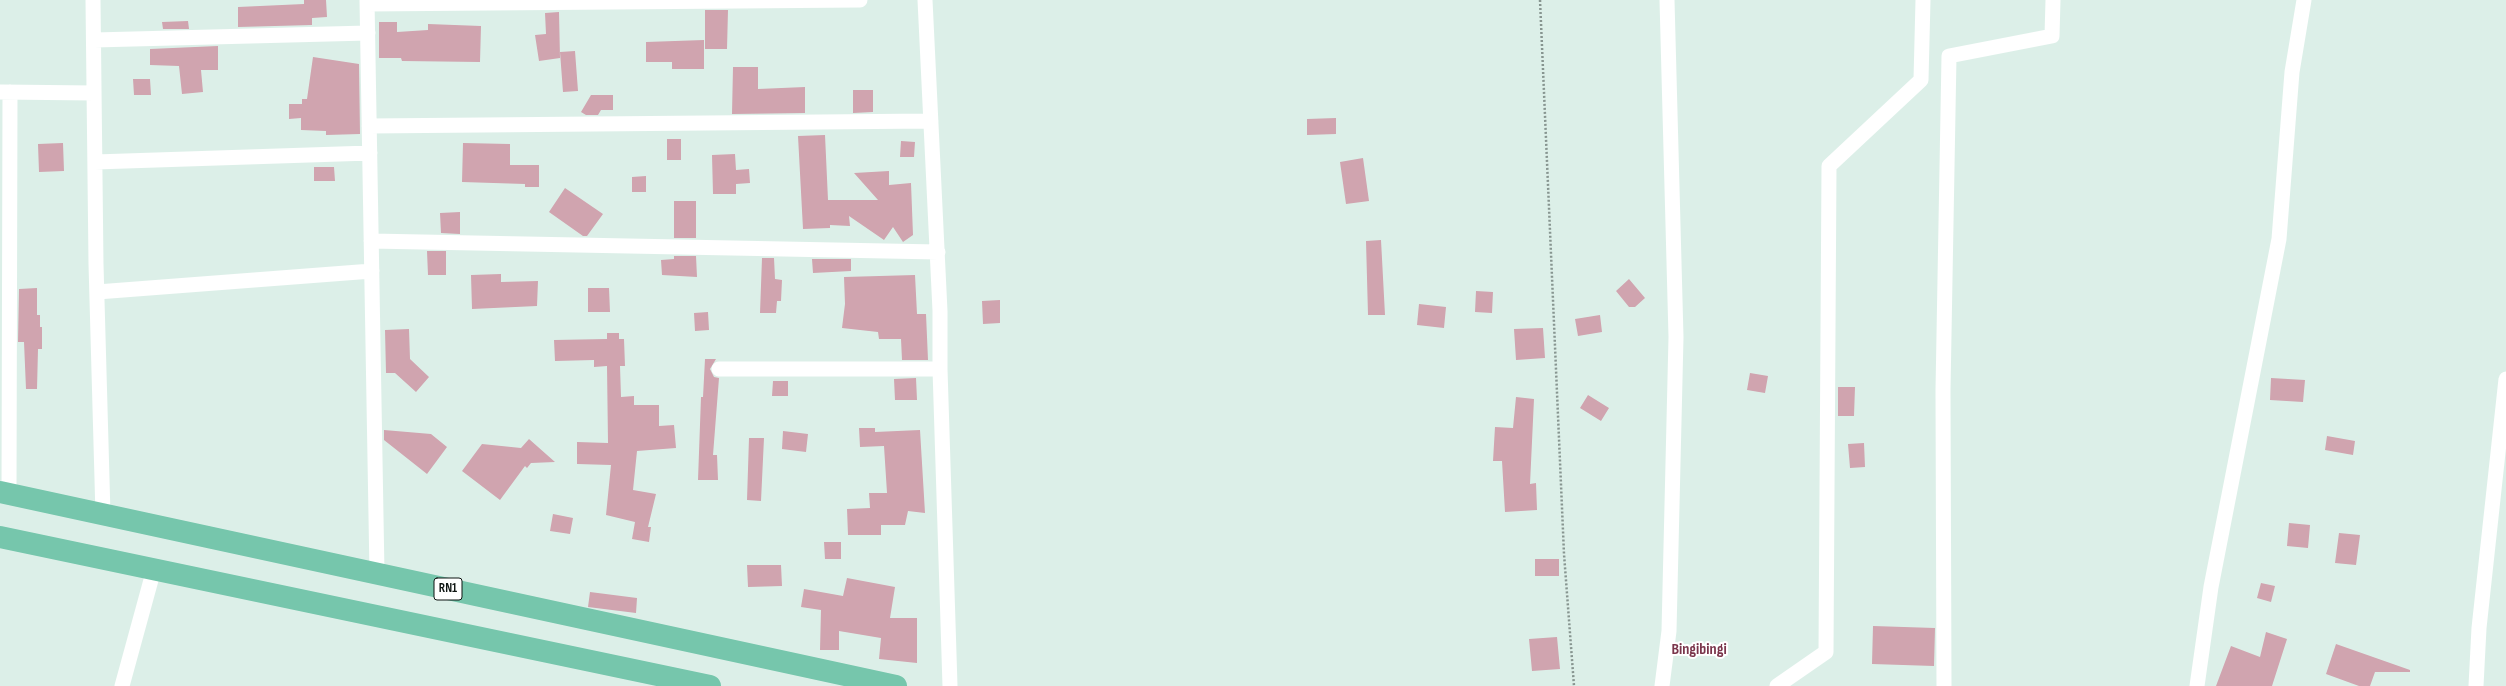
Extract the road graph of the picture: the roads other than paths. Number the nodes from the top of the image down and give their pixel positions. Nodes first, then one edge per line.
1 (93, 0) edge
2 (860, 0) edge
3 (925, 0) edge
4 (1667, 0) edge
5 (1923, 0) edge
6 (2053, 0) edge
7 (2304, 0) edge
8 (367, 2) edge
9 (368, 33) junction
10 (94, 40) junction
11 (5, 92) edge
12 (94, 93) junction
13 (931, 121) junction
14 (369, 126) junction
15 (370, 153) junction
16 (95, 162) junction
17 (371, 241) junction
18 (938, 252) junction
19 (372, 271) junction
20 (97, 292) junction
21 (719, 369) dead end
22 (940, 369) junction
23 (2506, 379) edge
24 (4, 493) edge
25 (103, 515) junction
26 (0, 537) edge
27 (154, 569) junction
28 (377, 573) junction
29 (122, 686) edge
30 (710, 686) edge
31 (896, 686) edge
32 (950, 686) edge
33 (1662, 686) edge
34 (1777, 686) edge
35 (1944, 686) edge
36 (2197, 686) edge
37 (2476, 686) edge

1 - 10 street
2 - 8 street
3 - 13 street
4 - 33 street
5 - 34 street
6 - 35 street
7 - 36 street
8 - 9 street
9 - 10 street
9 - 14 street
10 - 12 street
11 - 12 street
11 - 24 street
12 - 16 street
13 - 14 street
13 - 18 street
14 - 15 street
15 - 16 street
15 - 17 street
16 - 20 street
17 - 18 street
17 - 19 street
18 - 22 street
19 - 20 street
19 - 28 street
20 - 25 street
21 - 22 street
22 - 32 street
23 - 37 street
24 - 25 highway, RN1
25 - 28 highway, RN1
26 - 27 highway
27 - 29 street
27 - 30 highway
28 - 31 highway, RN1

